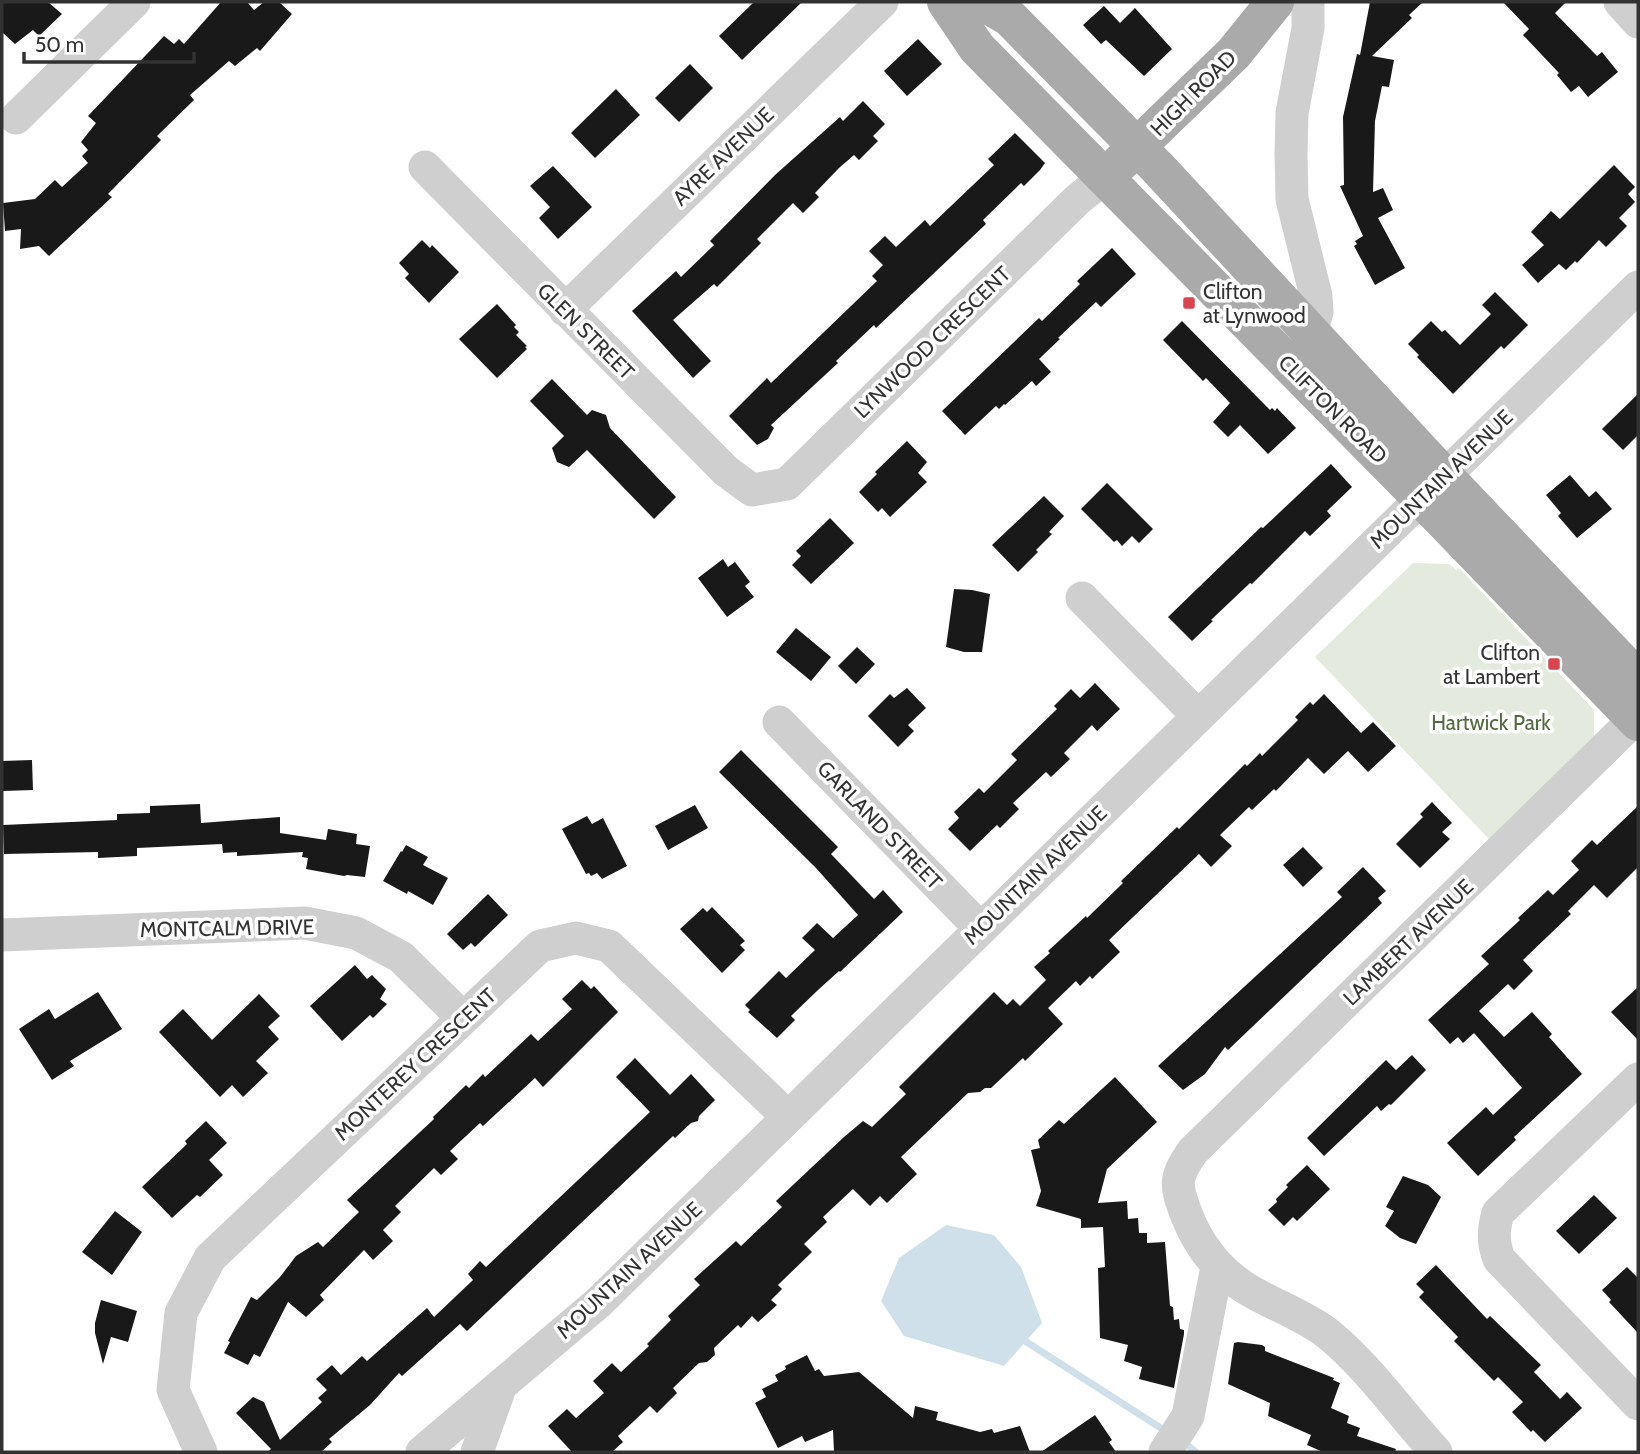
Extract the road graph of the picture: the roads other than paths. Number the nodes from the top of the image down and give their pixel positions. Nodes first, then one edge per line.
1 (134, 2) edge
2 (882, 2) edge
3 (946, 2) edge
4 (983, 2) edge
5 (1275, 2) edge
6 (1308, 2) edge
7 (1620, 2) edge
8 (1638, 22) edge
9 (16, 118) dead end
10 (1138, 148) junction
11 (425, 167) dead end
12 (1104, 178) junction
13 (1638, 286) edge
14 (565, 310) junction
15 (1311, 334) junction
16 (1432, 487) junction
17 (752, 490) joint
18 (1082, 598) dead end
19 (1638, 680) edge
20 (1198, 716) junction
21 (1637, 719) edge
22 (779, 722) dead end
23 (980, 928) junction
24 (2, 935) edge
25 (463, 1018) junction
26 (1638, 1079) edge
27 (788, 1117) junction
28 (1217, 1266) junction
29 (501, 1385) junction
30 (1638, 1404) edge
31 (201, 1452) edge
32 (422, 1452) edge
33 (477, 1452) edge
34 (1165, 1452) edge
35 (1436, 1452) edge

1 - 9 street
2 - 14 street, AYRE AVENUE
3 - 12 main road, CLIFTON ROAD
4 - 10 main road, CLIFTON ROAD
5 - 10 main road, HIGH ROAD
6 - 15 street
7 - 8 street
10 - 12 main road, HIGH ROAD
10 - 15 main road, CLIFTON ROAD
11 - 14 street, GLEN STREET
12 - 16 main road, CLIFTON ROAD
12 - 17 street, LYNWOOD CRESCENT
13 - 16 street, MOUNTAIN AVENUE
14 - 17 street, GLEN STREET
15 - 16 main road, CLIFTON ROAD
16 - 19 main road, CLIFTON ROAD
16 - 20 street, MOUNTAIN AVENUE
16 - 21 main road, CLIFTON ROAD
18 - 20 street
20 - 23 street, MOUNTAIN AVENUE
21 - 28 street, LAMBERT AVENUE
22 - 23 street, GARLAND STREET
23 - 27 street, MOUNTAIN AVENUE
24 - 25 street, MONTCALM DRIVE
25 - 27 street, MONTEREY CRESCENT
25 - 31 street, MONTEREY CRESCENT
26 - 30 street
27 - 29 street, MOUNTAIN AVENUE
28 - 34 street
28 - 35 street
29 - 32 street, MOUNTAIN AVENUE
29 - 33 street

